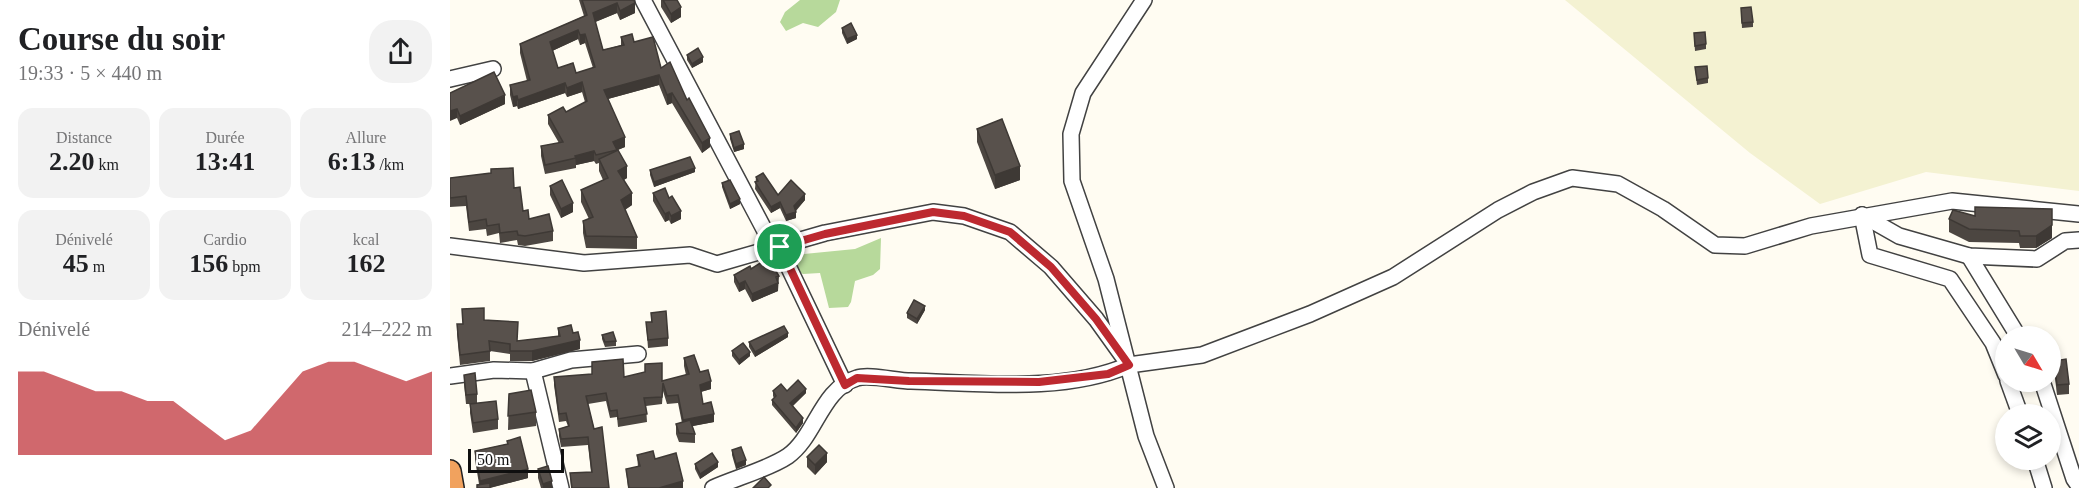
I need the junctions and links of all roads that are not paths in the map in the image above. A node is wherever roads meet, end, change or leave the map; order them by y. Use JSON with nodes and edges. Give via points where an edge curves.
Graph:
{"nodes":[{"id":1,"x":643,"y":0,"type":"edge"},
{"id":2,"x":1144,"y":0,"type":"edge"},
{"id":3,"x":493,"y":69,"type":"dead end"},
{"id":4,"x":450,"y":79,"type":"edge"},
{"id":5,"x":2079,"y":214,"type":"edge"},
{"id":6,"x":1862,"y":216,"type":"junction"},
{"id":7,"x":2079,"y":240,"type":"edge"},
{"id":8,"x":450,"y":246,"type":"edge"},
{"id":9,"x":777,"y":248,"type":"junction"},
{"id":10,"x":1969,"y":256,"type":"junction"},
{"id":11,"x":2012,"y":326,"type":"edge"},
{"id":12,"x":1995,"y":348,"type":"edge"},
{"id":13,"x":638,"y":354,"type":"dead end"},
{"id":14,"x":1129,"y":365,"type":"junction"},
{"id":15,"x":533,"y":370,"type":"junction"},
{"id":16,"x":450,"y":376,"type":"edge"},
{"id":17,"x":845,"y":385,"type":"junction"},
{"id":18,"x":2046,"y":392,"type":"edge"},
{"id":19,"x":2038,"y":470,"type":"edge"},
{"id":20,"x":450,"y":471,"type":"edge"},
{"id":21,"x":2079,"y":486,"type":"edge"},
{"id":22,"x":453,"y":488,"type":"edge"},
{"id":23,"x":561,"y":488,"type":"edge"},
{"id":24,"x":712,"y":488,"type":"edge"},
{"id":25,"x":1166,"y":488,"type":"edge"},
{"id":26,"x":2044,"y":488,"type":"edge"}],
"edges":[{"from":1,"to":9,"type":"street"},
{"from":2,"to":14,"type":"street","via":[[1083,93],[1071,134],[1072,181],[1106,279]]},
{"from":3,"to":4,"type":"street"},
{"from":5,"to":6,"type":"street","via":[[1952,201]]},
{"from":6,"to":10,"type":"street","via":[[1899,236]]},
{"from":6,"to":12,"type":"street","via":[[1870,255],[1950,279]]},
{"from":6,"to":14,"type":"street","via":[[1745,246],[1715,245],[1618,184],[1572,178],[1524,196],[1393,277],[1310,314],[1202,355]]},
{"from":7,"to":10,"type":"street","via":[[2065,241],[2037,259]]},
{"from":8,"to":9,"type":"street","via":[[584,262],[690,255],[717,264]]},
{"from":9,"to":14,"type":"street","via":[[933,212],[964,216],[1010,232],[1051,267]]},
{"from":9,"to":17,"type":"street"},
{"from":10,"to":11,"type":"street"},
{"from":13,"to":15,"type":"street","via":[[571,360]]},
{"from":14,"to":17,"type":"street","via":[[1108,374],[1039,382],[857,378]]},
{"from":14,"to":25,"type":"street","via":[[1146,436]]},
{"from":15,"to":16,"type":"street"},
{"from":15,"to":23,"type":"street"},
{"from":17,"to":24,"type":"street","via":[[787,457]]},
{"from":18,"to":21,"type":"street"},
{"from":19,"to":26,"type":"street"},
{"from":20,"to":22,"type":"highway"}]}
